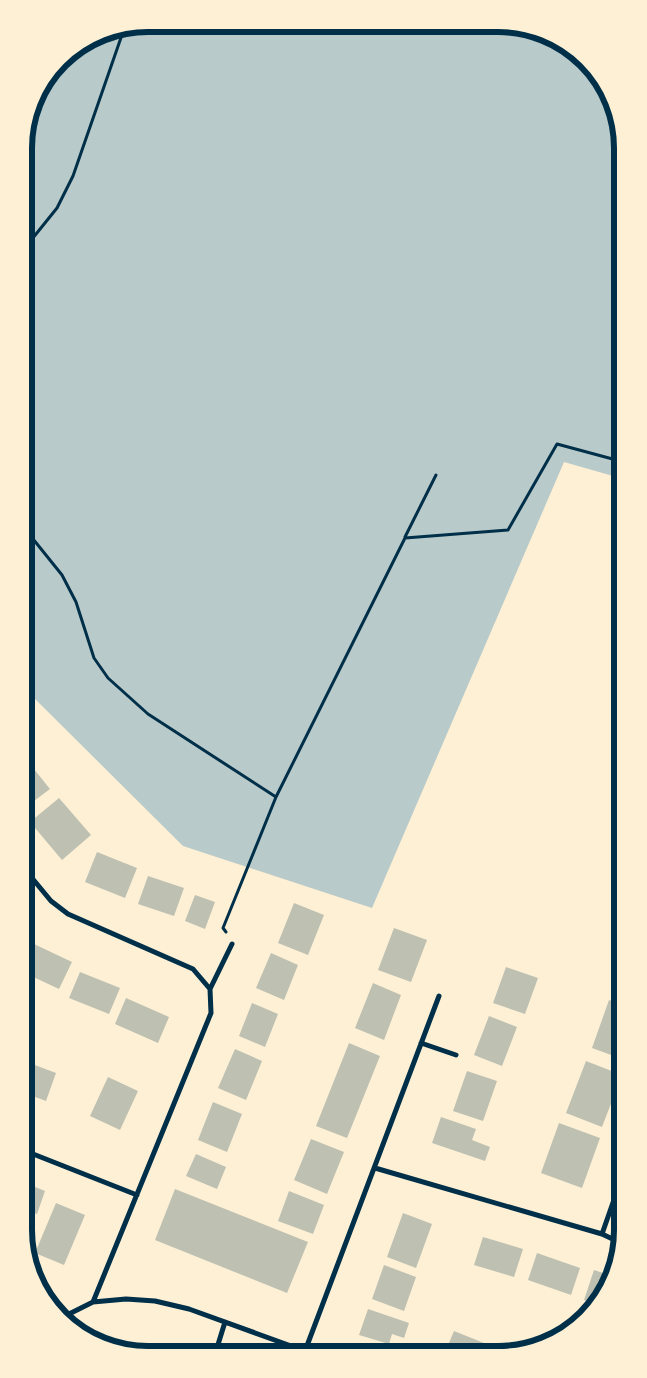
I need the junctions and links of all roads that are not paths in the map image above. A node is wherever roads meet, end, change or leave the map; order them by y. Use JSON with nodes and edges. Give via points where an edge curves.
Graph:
{"nodes":[{"id":1,"x":32,"y":878,"type":"edge"},
{"id":2,"x":232,"y":944,"type":"road end"},
{"id":3,"x":210,"y":989,"type":"junction"},
{"id":4,"x":439,"y":996,"type":"dead end"},
{"id":5,"x":421,"y":1043,"type":"junction"},
{"id":6,"x":456,"y":1055,"type":"dead end"},
{"id":7,"x":32,"y":1154,"type":"edge"},
{"id":8,"x":375,"y":1168,"type":"junction"},
{"id":9,"x":136,"y":1195,"type":"junction"},
{"id":10,"x":614,"y":1200,"type":"edge"},
{"id":11,"x":602,"y":1234,"type":"junction"},
{"id":12,"x":614,"y":1240,"type":"edge"},
{"id":13,"x":93,"y":1302,"type":"junction"},
{"id":14,"x":70,"y":1314,"type":"edge"},
{"id":15,"x":226,"y":1322,"type":"junction"},
{"id":16,"x":218,"y":1346,"type":"edge"},
{"id":17,"x":291,"y":1346,"type":"edge"},
{"id":18,"x":307,"y":1346,"type":"edge"}],
"edges":[{"from":1,"to":3,"type":"street","via":[[50,900],[68,914],[192,969]]},
{"from":2,"to":3,"type":"street"},
{"from":3,"to":9,"type":"street","via":[[211,1013]]},
{"from":4,"to":5,"type":"street"},
{"from":5,"to":6,"type":"street"},
{"from":5,"to":8,"type":"street"},
{"from":7,"to":9,"type":"street"},
{"from":8,"to":11,"type":"street"},
{"from":8,"to":18,"type":"street"},
{"from":9,"to":13,"type":"street"},
{"from":10,"to":11,"type":"street"},
{"from":11,"to":12,"type":"street"},
{"from":13,"to":14,"type":"street"},
{"from":13,"to":15,"type":"street","via":[[126,1298],[155,1301],[189,1308]]},
{"from":15,"to":16,"type":"street"},
{"from":15,"to":17,"type":"street"}]}
